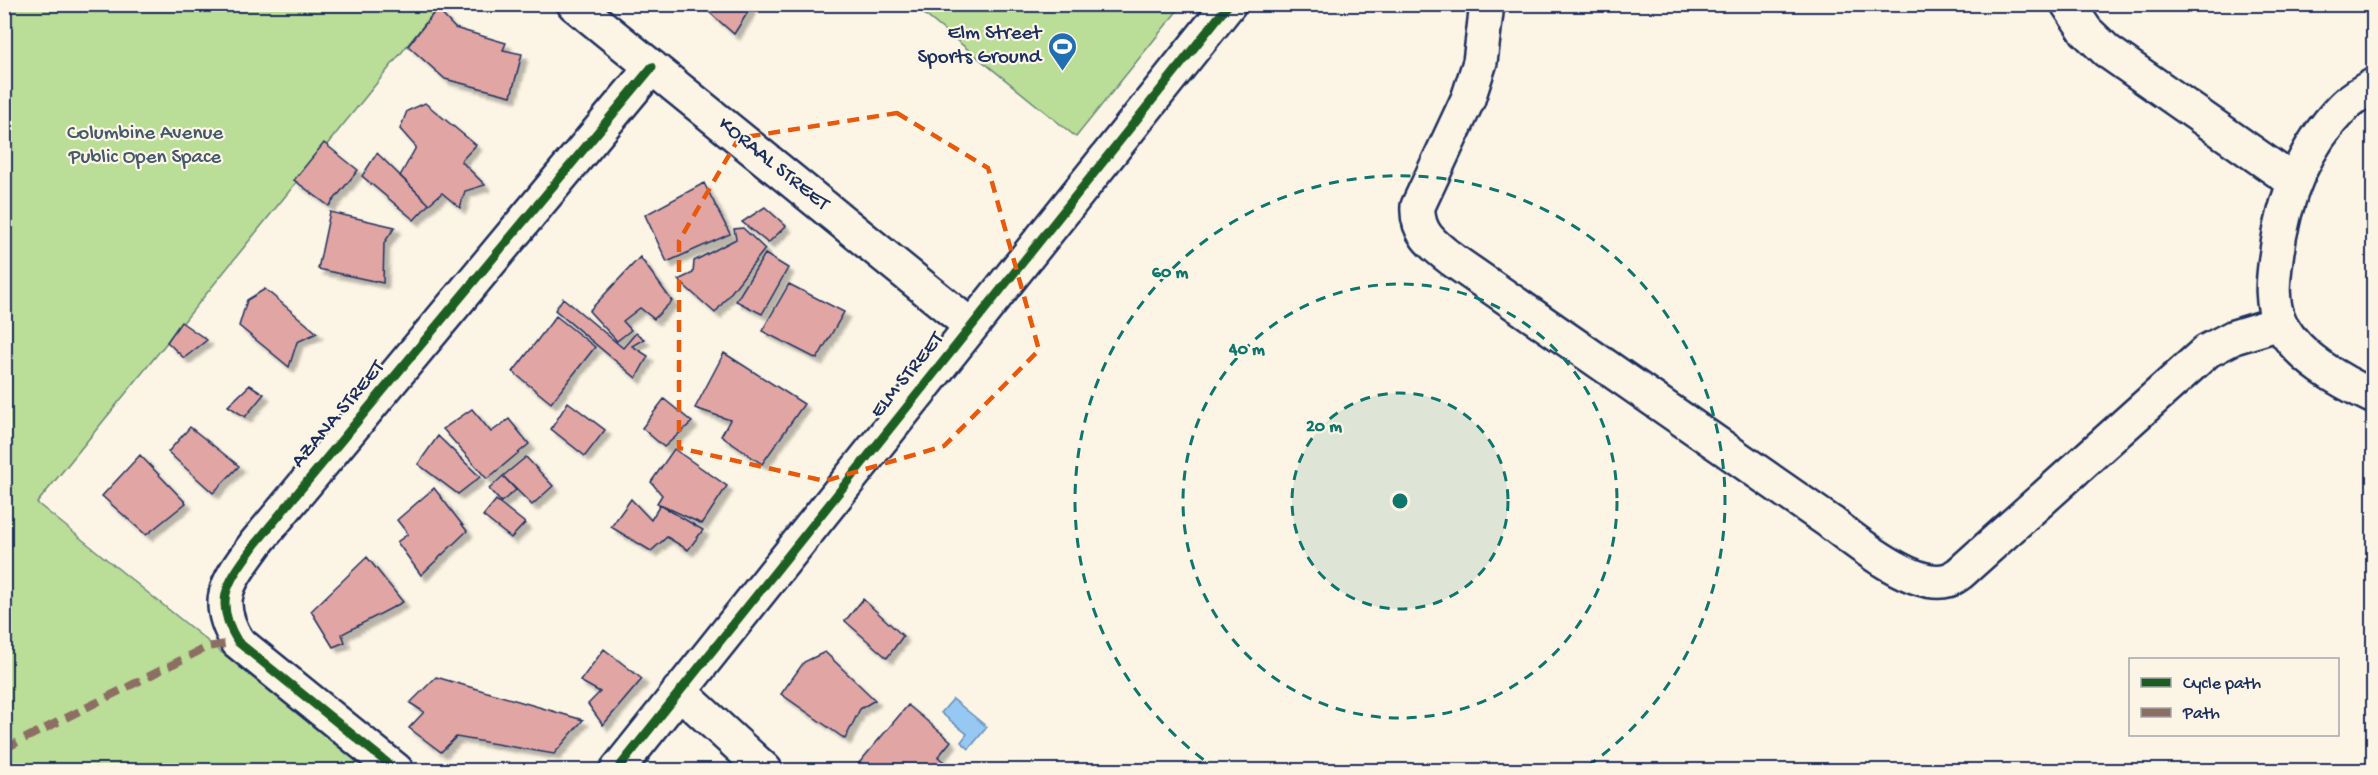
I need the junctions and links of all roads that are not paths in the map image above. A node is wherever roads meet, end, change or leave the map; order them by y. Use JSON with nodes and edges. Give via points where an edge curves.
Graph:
{"nodes":[{"id":1,"x":574,"y":4,"type":"edge"},
{"id":2,"x":1229,"y":4,"type":"edge"},
{"id":3,"x":1487,"y":4,"type":"edge"},
{"id":4,"x":2068,"y":4,"type":"edge"},
{"id":5,"x":652,"y":68,"type":"junction"},
{"id":6,"x":2373,"y":85,"type":"edge"},
{"id":7,"x":2294,"y":182,"type":"junction"},
{"id":8,"x":2280,"y":323,"type":"junction"},
{"id":9,"x":971,"y":326,"type":"junction"},
{"id":10,"x":2373,"y":397,"type":"edge"},
{"id":11,"x":679,"y":691,"type":"junction"},
{"id":12,"x":396,"y":771,"type":"edge"},
{"id":13,"x":617,"y":771,"type":"edge"},
{"id":14,"x":765,"y":771,"type":"edge"}],
"edges":[{"from":1,"to":5,"type":"street","name":"KORAAL STREET"},
{"from":2,"to":9,"type":"street","name":"ELM STREET"},
{"from":3,"to":8,"type":"street","via":[[1480,62],[1468,99],[1418,206],[1421,230],[1454,261],[1905,573],[1948,580],[1960,573],[2207,351],[2234,337]]},
{"from":4,"to":7,"type":"street","via":[[2086,31],[2107,51]]},
{"from":5,"to":9,"type":"street","name":"KORAAL STREET"},
{"from":5,"to":12,"type":"street","name":"AZANA STREET","via":[[256,543],[224,594],[224,612],[238,642]]},
{"from":6,"to":7,"type":"street","via":[[2345,105],[2329,123]]},
{"from":7,"to":8,"type":"street","via":[[2280,229],[2273,282]]},
{"from":8,"to":10,"type":"street","via":[[2302,351]]},
{"from":9,"to":11,"type":"street","name":"ELM STREET"},
{"from":11,"to":13,"type":"street","name":"ELM STREET"},
{"from":11,"to":14,"type":"street"}]}
